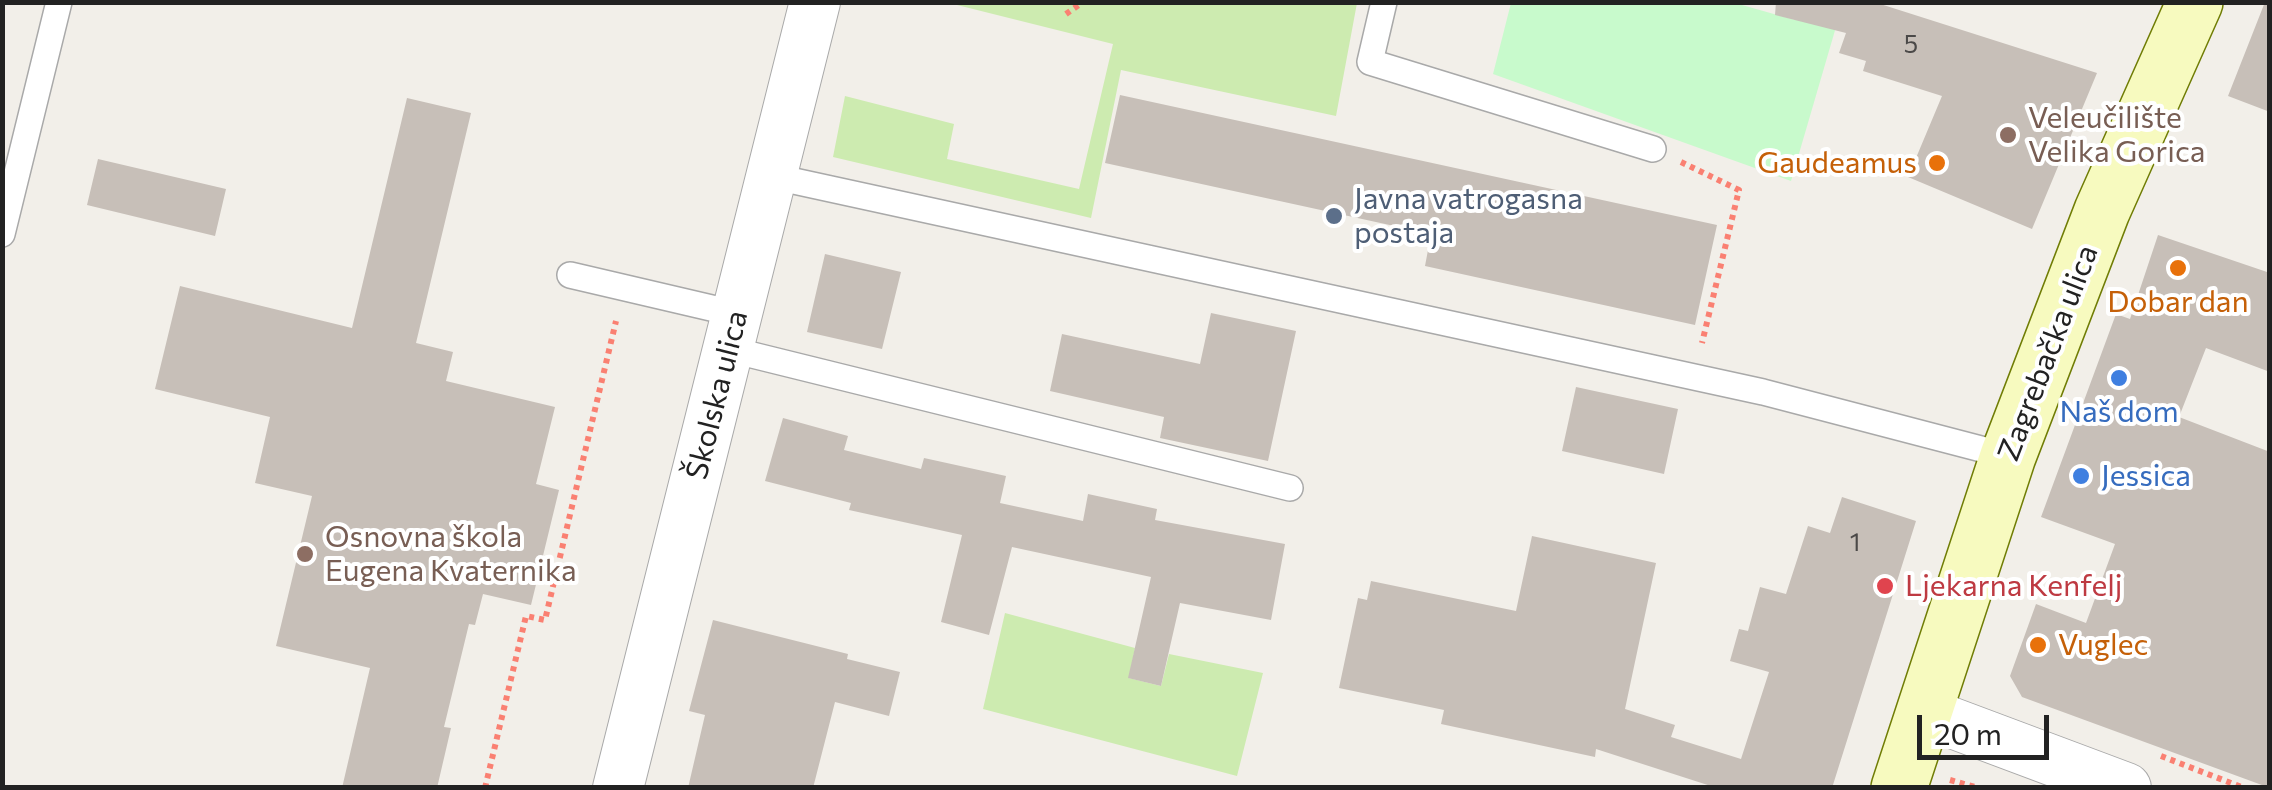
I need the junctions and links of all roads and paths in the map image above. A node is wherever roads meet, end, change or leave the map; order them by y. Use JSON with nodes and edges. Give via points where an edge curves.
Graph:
{"nodes":[{"id":1,"x":59,"y":2,"type":"edge"},
{"id":2,"x":815,"y":2,"type":"edge"},
{"id":3,"x":1082,"y":2,"type":"edge"},
{"id":4,"x":1384,"y":2,"type":"edge"},
{"id":5,"x":2196,"y":2,"type":"edge"},
{"id":6,"x":1066,"y":14,"type":"dead end"},
{"id":7,"x":1653,"y":149,"type":"joint"},
{"id":8,"x":771,"y":176,"type":"junction"},
{"id":9,"x":2,"y":234,"type":"edge"},
{"id":10,"x":570,"y":275,"type":"dead end"},
{"id":11,"x":624,"y":288,"type":"junction"},
{"id":12,"x":733,"y":331,"type":"junction"},
{"id":13,"x":1694,"y":378,"type":"junction"},
{"id":14,"x":2008,"y":456,"type":"junction"},
{"id":15,"x":1290,"y":488,"type":"dead end"},
{"id":16,"x":1923,"y":712,"type":"junction"},
{"id":17,"x":485,"y":788,"type":"edge"},
{"id":18,"x":618,"y":788,"type":"edge"},
{"id":19,"x":1900,"y":788,"type":"edge"},
{"id":20,"x":2126,"y":788,"type":"edge"}],
"edges":[{"from":1,"to":9,"type":"lane"},
{"from":2,"to":8,"type":"street","name":"Školska ulica"},
{"from":3,"to":6,"type":"path"},
{"from":4,"to":7,"type":"lane","via":[[1370,62]]},
{"from":5,"to":14,"type":"main road","name":"Zagrebačka ulica","via":[[2102,211]]},
{"from":7,"to":13,"type":"path","via":[[1740,190]]},
{"from":8,"to":12,"type":"street","name":"Školska ulica"},
{"from":8,"to":13,"type":"lane"},
{"from":10,"to":11,"type":"lane"},
{"from":11,"to":12,"type":"lane"},
{"from":11,"to":17,"type":"path","via":[[545,620],[526,616]]},
{"from":12,"to":15,"type":"lane"},
{"from":12,"to":18,"type":"street","name":"Školska ulica"},
{"from":13,"to":14,"type":"lane"},
{"from":14,"to":16,"type":"main road","name":"Zagrebačka ulica"},
{"from":16,"to":19,"type":"main road","name":"Zagrebačka ulica"},
{"from":16,"to":20,"type":"street"}]}
